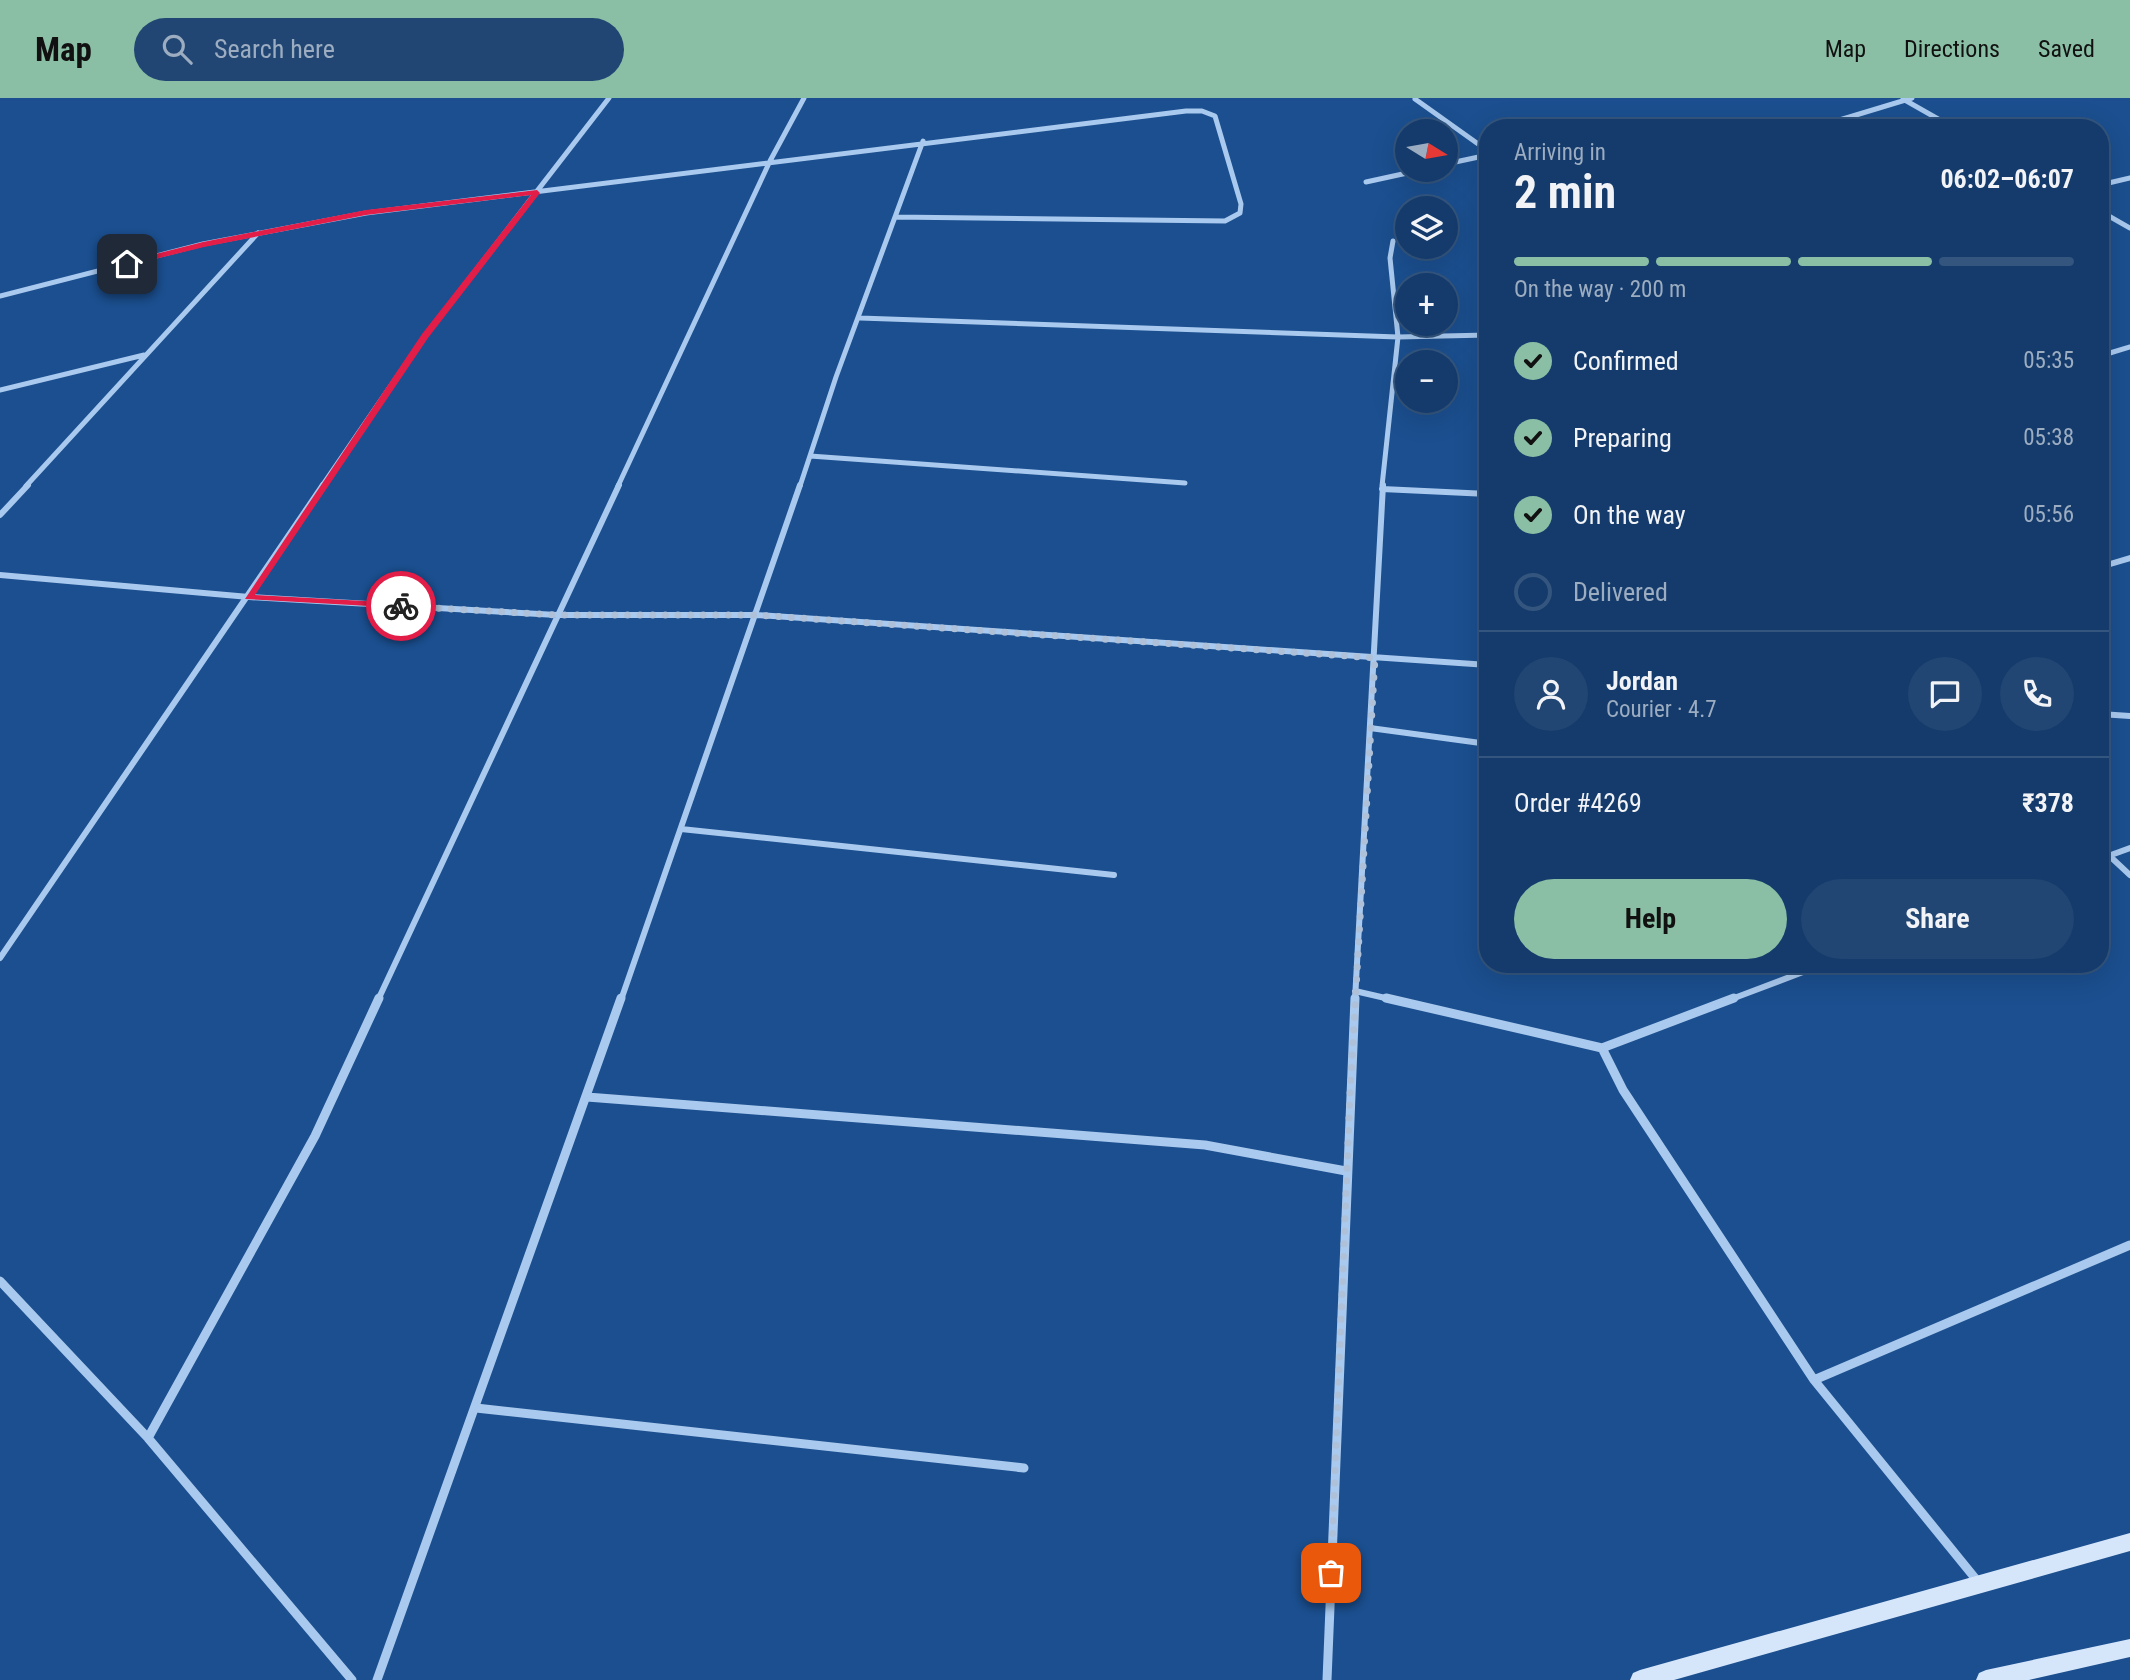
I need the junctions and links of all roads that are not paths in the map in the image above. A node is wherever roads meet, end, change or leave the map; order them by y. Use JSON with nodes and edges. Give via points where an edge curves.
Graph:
{"nodes":[{"id":1,"x":609,"y":98,"type":"edge"},
{"id":2,"x":804,"y":98,"type":"edge"},
{"id":3,"x":1912,"y":98,"type":"edge"},
{"id":4,"x":1415,"y":99,"type":"edge"},
{"id":5,"x":1904,"y":99,"type":"edge"},
{"id":6,"x":1841,"y":119,"type":"edge"},
{"id":7,"x":1938,"y":119,"type":"edge"},
{"id":8,"x":923,"y":141,"type":"junction"},
{"id":9,"x":1479,"y":146,"type":"edge"},
{"id":10,"x":1479,"y":155,"type":"edge"},
{"id":11,"x":770,"y":161,"type":"junction"},
{"id":12,"x":1458,"y":161,"type":"edge"},
{"id":13,"x":1395,"y":176,"type":"edge"},
{"id":14,"x":2130,"y":178,"type":"edge"},
{"id":15,"x":1366,"y":182,"type":"dead end"},
{"id":16,"x":2109,"y":183,"type":"edge"},
{"id":17,"x":537,"y":192,"type":"junction"},
{"id":18,"x":2109,"y":216,"type":"edge"},
{"id":19,"x":895,"y":217,"type":"junction"},
{"id":20,"x":2130,"y":228,"type":"edge"},
{"id":21,"x":259,"y":233,"type":"junction"},
{"id":22,"x":1394,"y":241,"type":"dead end"},
{"id":23,"x":0,"y":296,"type":"edge"},
{"id":24,"x":860,"y":318,"type":"junction"},
{"id":25,"x":1479,"y":335,"type":"edge"},
{"id":26,"x":1398,"y":337,"type":"junction"},
{"id":27,"x":2130,"y":347,"type":"edge"},
{"id":28,"x":2109,"y":353,"type":"edge"},
{"id":29,"x":145,"y":355,"type":"junction"},
{"id":30,"x":0,"y":390,"type":"edge"},
{"id":31,"x":810,"y":456,"type":"junction"},
{"id":32,"x":1185,"y":483,"type":"dead end"},
{"id":33,"x":1382,"y":489,"type":"junction"},
{"id":34,"x":1479,"y":494,"type":"edge"},
{"id":35,"x":0,"y":515,"type":"edge"},
{"id":36,"x":2130,"y":558,"type":"edge"},
{"id":37,"x":2109,"y":564,"type":"edge"},
{"id":38,"x":0,"y":575,"type":"edge"},
{"id":39,"x":248,"y":597,"type":"junction"},
{"id":40,"x":557,"y":615,"type":"junction"},
{"id":41,"x":757,"y":615,"type":"junction"},
{"id":42,"x":1375,"y":658,"type":"junction"},
{"id":43,"x":1479,"y":664,"type":"edge"},
{"id":44,"x":2109,"y":715,"type":"edge"},
{"id":45,"x":2130,"y":716,"type":"edge"},
{"id":46,"x":1370,"y":728,"type":"junction"},
{"id":47,"x":1479,"y":743,"type":"edge"},
{"id":48,"x":681,"y":829,"type":"junction"},
{"id":49,"x":2130,"y":848,"type":"edge"},
{"id":50,"x":2110,"y":856,"type":"joint"},
{"id":51,"x":1114,"y":875,"type":"dead end"},
{"id":52,"x":2130,"y":875,"type":"edge"},
{"id":53,"x":0,"y":958,"type":"edge"},
{"id":54,"x":1800,"y":973,"type":"edge"},
{"id":55,"x":1355,"y":991,"type":"junction"},
{"id":56,"x":1602,"y":1048,"type":"junction"},
{"id":57,"x":587,"y":1097,"type":"junction"},
{"id":58,"x":1346,"y":1171,"type":"junction"},
{"id":59,"x":2130,"y":1245,"type":"edge"},
{"id":60,"x":0,"y":1281,"type":"edge"},
{"id":61,"x":1814,"y":1380,"type":"junction"},
{"id":62,"x":476,"y":1408,"type":"junction"},
{"id":63,"x":148,"y":1438,"type":"junction"},
{"id":64,"x":1024,"y":1468,"type":"dead end"},
{"id":65,"x":2130,"y":1542,"type":"edge"},
{"id":66,"x":1980,"y":1584,"type":"junction"},
{"id":67,"x":2130,"y":1648,"type":"edge"},
{"id":68,"x":352,"y":1680,"type":"edge"},
{"id":69,"x":376,"y":1680,"type":"edge"},
{"id":70,"x":1327,"y":1680,"type":"edge"},
{"id":71,"x":1640,"y":1680,"type":"edge"},
{"id":72,"x":1986,"y":1680,"type":"edge"}],
"edges":[{"from":1,"to":17,"type":"street"},
{"from":2,"to":11,"type":"street"},
{"from":3,"to":5,"type":"street"},
{"from":4,"to":9,"type":"street"},
{"from":5,"to":6,"type":"street"},
{"from":5,"to":7,"type":"street"},
{"from":8,"to":11,"type":"street"},
{"from":8,"to":19,"type":"street"},
{"from":8,"to":19,"type":"street","via":[[1202,111],[1215,116],[1220,124],[1240,213],[1225,220],[1201,221]]},
{"from":10,"to":12,"type":"street"},
{"from":11,"to":17,"type":"street"},
{"from":11,"to":40,"type":"street"},
{"from":13,"to":15,"type":"street"},
{"from":14,"to":16,"type":"street"},
{"from":17,"to":21,"type":"street","via":[[366,213]]},
{"from":17,"to":39,"type":"street","via":[[425,336]]},
{"from":18,"to":20,"type":"street"},
{"from":19,"to":24,"type":"street"},
{"from":21,"to":23,"type":"street"},
{"from":21,"to":29,"type":"street"},
{"from":22,"to":26,"type":"street","via":[[1390,258]]},
{"from":24,"to":26,"type":"street"},
{"from":24,"to":31,"type":"street"},
{"from":25,"to":26,"type":"street"},
{"from":26,"to":33,"type":"street"},
{"from":27,"to":28,"type":"street"},
{"from":29,"to":30,"type":"street"},
{"from":29,"to":35,"type":"street"},
{"from":31,"to":32,"type":"street"},
{"from":31,"to":41,"type":"street"},
{"from":33,"to":34,"type":"street"},
{"from":33,"to":42,"type":"street"},
{"from":36,"to":37,"type":"street"},
{"from":38,"to":39,"type":"street"},
{"from":39,"to":40,"type":"street"},
{"from":39,"to":53,"type":"street"},
{"from":40,"to":41,"type":"street"},
{"from":40,"to":63,"type":"street","via":[[315,1136]]},
{"from":41,"to":42,"type":"street"},
{"from":41,"to":48,"type":"street"},
{"from":42,"to":43,"type":"street"},
{"from":42,"to":46,"type":"street"},
{"from":44,"to":45,"type":"street"},
{"from":46,"to":47,"type":"street"},
{"from":46,"to":55,"type":"street"},
{"from":48,"to":51,"type":"street"},
{"from":48,"to":57,"type":"street"},
{"from":49,"to":50,"type":"street"},
{"from":50,"to":52,"type":"street"},
{"from":54,"to":56,"type":"street"},
{"from":55,"to":56,"type":"street"},
{"from":55,"to":58,"type":"street"},
{"from":56,"to":61,"type":"street","via":[[1623,1090]]},
{"from":57,"to":58,"type":"street","via":[[1205,1145]]},
{"from":57,"to":62,"type":"street"},
{"from":58,"to":70,"type":"street"},
{"from":59,"to":61,"type":"street"},
{"from":60,"to":63,"type":"street"},
{"from":61,"to":66,"type":"street"},
{"from":62,"to":64,"type":"street"},
{"from":62,"to":69,"type":"street"},
{"from":63,"to":68,"type":"street"},
{"from":65,"to":66,"type":"street"},
{"from":66,"to":71,"type":"street"},
{"from":67,"to":72,"type":"street"}]}
